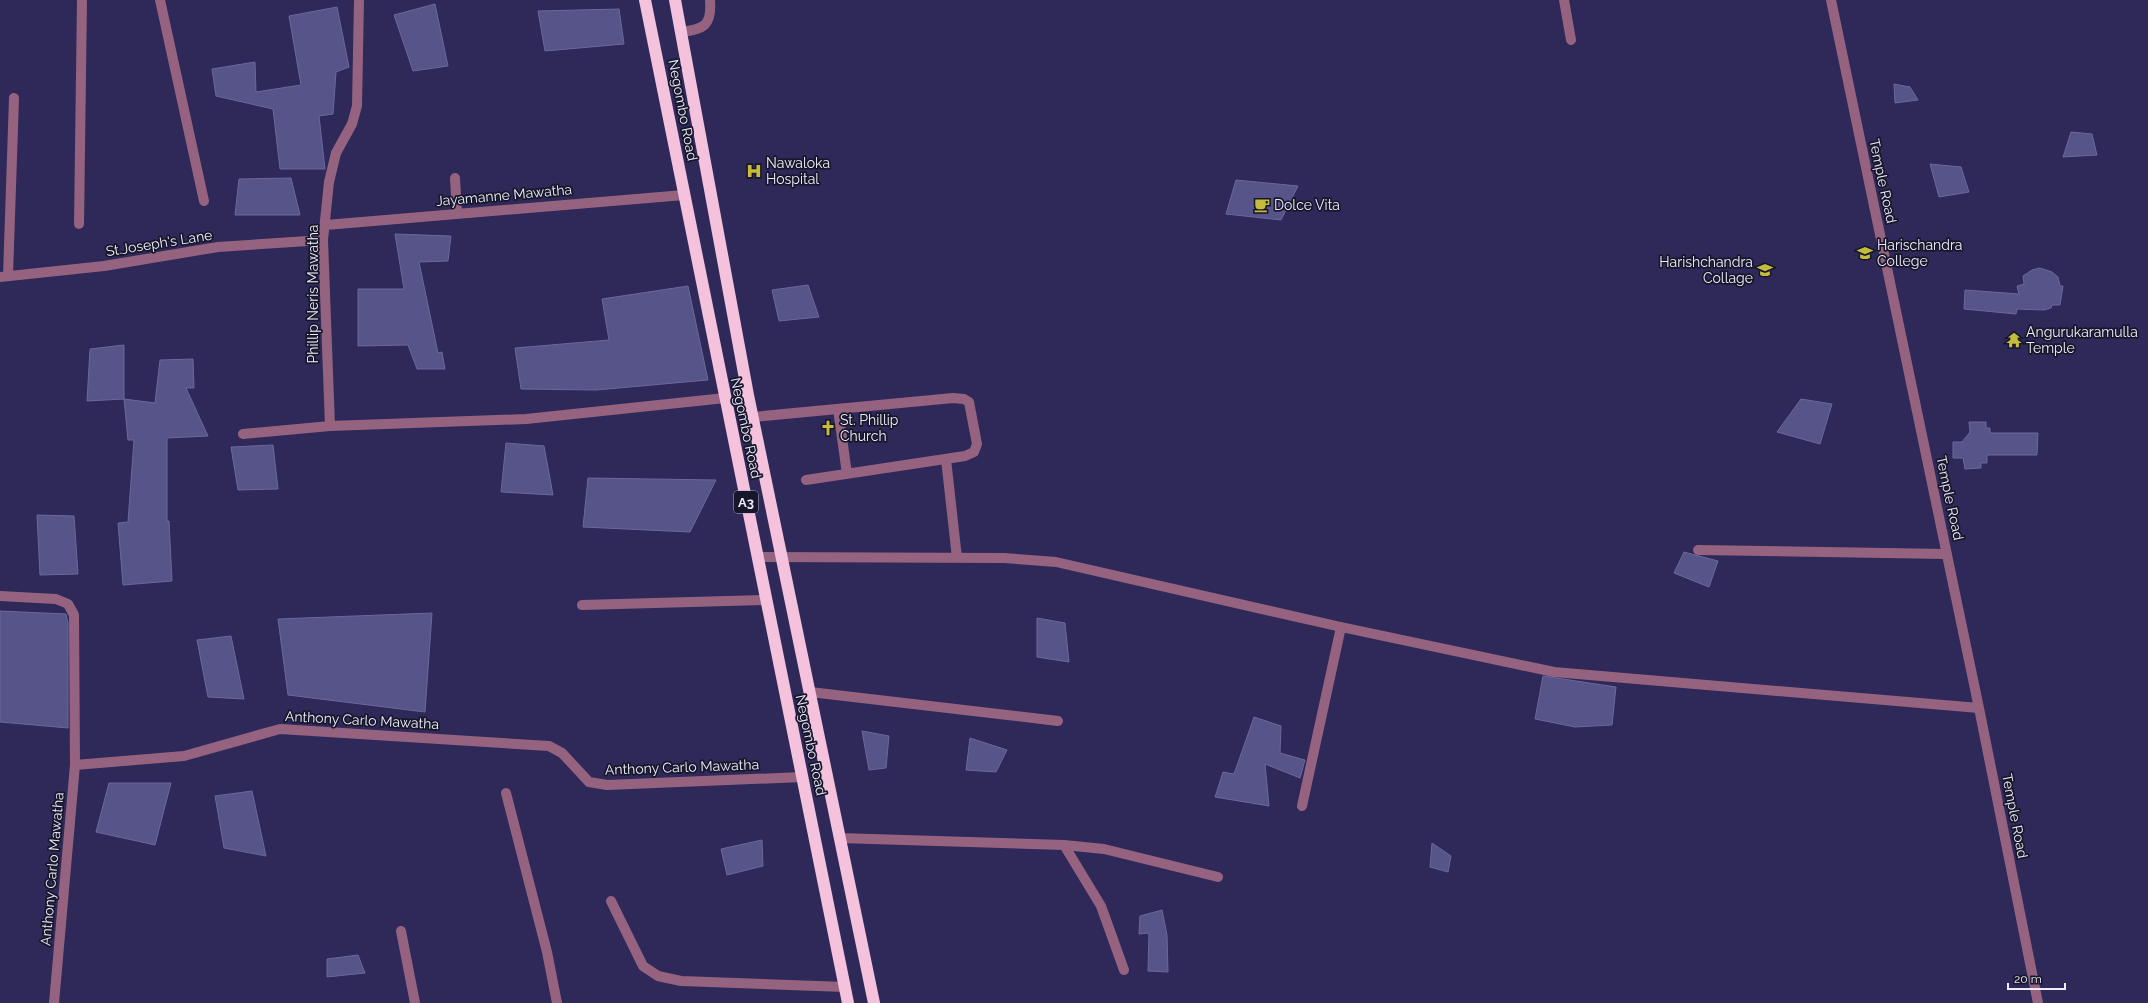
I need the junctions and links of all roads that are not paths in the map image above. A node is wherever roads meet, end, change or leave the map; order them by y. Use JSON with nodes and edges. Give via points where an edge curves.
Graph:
{"nodes":[{"id":1,"x":82,"y":0,"type":"edge"},
{"id":2,"x":160,"y":0,"type":"edge"},
{"id":3,"x":358,"y":0,"type":"edge"},
{"id":4,"x":645,"y":0,"type":"edge"},
{"id":5,"x":675,"y":0,"type":"edge"},
{"id":6,"x":710,"y":0,"type":"edge"},
{"id":7,"x":1564,"y":0,"type":"edge"},
{"id":8,"x":1831,"y":0,"type":"edge"},
{"id":9,"x":681,"y":32,"type":"junction"},
{"id":10,"x":1571,"y":40,"type":"dead end"},
{"id":11,"x":14,"y":98,"type":"dead end"},
{"id":12,"x":455,"y":178,"type":"dead end"},
{"id":13,"x":684,"y":195,"type":"junction"},
{"id":14,"x":204,"y":201,"type":"dead end"},
{"id":15,"x":457,"y":213,"type":"junction"},
{"id":16,"x":79,"y":224,"type":"dead end"},
{"id":17,"x":326,"y":225,"type":"junction"},
{"id":18,"x":324,"y":240,"type":"junction"},
{"id":19,"x":4,"y":277,"type":"edge"},
{"id":20,"x":725,"y":398,"type":"junction"},
{"id":21,"x":838,"y":409,"type":"junction"},
{"id":22,"x":753,"y":417,"type":"junction"},
{"id":23,"x":330,"y":426,"type":"junction"},
{"id":24,"x":243,"y":434,"type":"dead end"},
{"id":25,"x":946,"y":459,"type":"junction"},
{"id":26,"x":847,"y":474,"type":"junction"},
{"id":27,"x":806,"y":480,"type":"dead end"},
{"id":28,"x":1698,"y":550,"type":"dead end"},
{"id":29,"x":1947,"y":554,"type":"junction"},
{"id":30,"x":783,"y":556,"type":"junction"},
{"id":31,"x":758,"y":557,"type":"junction"},
{"id":32,"x":957,"y":558,"type":"junction"},
{"id":33,"x":0,"y":596,"type":"edge"},
{"id":34,"x":766,"y":600,"type":"junction"},
{"id":35,"x":582,"y":605,"type":"dead end"},
{"id":36,"x":1341,"y":627,"type":"junction"},
{"id":37,"x":810,"y":692,"type":"junction"},
{"id":38,"x":1979,"y":708,"type":"junction"},
{"id":39,"x":1058,"y":721,"type":"dead end"},
{"id":40,"x":75,"y":765,"type":"junction"},
{"id":41,"x":803,"y":777,"type":"junction"},
{"id":42,"x":506,"y":793,"type":"dead end"},
{"id":43,"x":1302,"y":806,"type":"dead end"},
{"id":44,"x":839,"y":838,"type":"junction"},
{"id":45,"x":1064,"y":845,"type":"junction"},
{"id":46,"x":1218,"y":877,"type":"dead end"},
{"id":47,"x":611,"y":901,"type":"dead end"},
{"id":48,"x":401,"y":930,"type":"dead end"},
{"id":49,"x":1124,"y":970,"type":"dead end"},
{"id":50,"x":845,"y":987,"type":"junction"},
{"id":51,"x":54,"y":1003,"type":"edge"},
{"id":52,"x":415,"y":1003,"type":"edge"},
{"id":53,"x":557,"y":1003,"type":"edge"},
{"id":54,"x":848,"y":1003,"type":"edge"},
{"id":55,"x":874,"y":1003,"type":"edge"},
{"id":56,"x":2038,"y":1003,"type":"edge"}],
"edges":[{"from":1,"to":16,"type":"street"},
{"from":2,"to":14,"type":"street"},
{"from":3,"to":17,"type":"street","name":"Phillip Neris Mawatha","via":[[357,106],[352,124],[336,154],[329,182]]},
{"from":4,"to":13,"type":"highway","name":"Negombo Road","number":"A3"},
{"from":5,"to":9,"type":"highway","name":"Negombo Road","number":"A3"},
{"from":6,"to":9,"type":"street","via":[[709,19],[706,25],[698,30]]},
{"from":7,"to":10,"type":"street"},
{"from":8,"to":29,"type":"street","name":"Temple Road"},
{"from":9,"to":22,"type":"highway","name":"Negombo Road","number":"A3"},
{"from":11,"to":19,"type":"street"},
{"from":12,"to":15,"type":"street"},
{"from":13,"to":15,"type":"street","name":"Jayamanne Mawatha"},
{"from":13,"to":20,"type":"highway","name":"Negombo Road","number":"A3"},
{"from":15,"to":17,"type":"street","name":"Jayamanne Mawatha"},
{"from":17,"to":18,"type":"street","name":"Phillip Neris Mawatha"},
{"from":18,"to":19,"type":"street","name":"St.Joseph's Lane","via":[[218,247],[104,266]]},
{"from":18,"to":23,"type":"street","name":"Phillip Neris Mawatha"},
{"from":20,"to":23,"type":"street","via":[[526,419]]},
{"from":20,"to":31,"type":"highway","name":"Negombo Road","number":"A3"},
{"from":21,"to":22,"type":"street"},
{"from":21,"to":25,"type":"street","via":[[964,399],[969,402],[977,444],[974,452]]},
{"from":21,"to":26,"type":"street"},
{"from":22,"to":30,"type":"highway","name":"Negombo Road","number":"A3"},
{"from":23,"to":24,"type":"street"},
{"from":25,"to":26,"type":"street"},
{"from":25,"to":32,"type":"street"},
{"from":26,"to":27,"type":"street"},
{"from":28,"to":29,"type":"street"},
{"from":29,"to":38,"type":"street","name":"Temple Road"},
{"from":30,"to":31,"type":"street"},
{"from":30,"to":32,"type":"street"},
{"from":30,"to":37,"type":"highway","name":"Negombo Road","number":"A3"},
{"from":31,"to":34,"type":"highway","name":"Negombo Road","number":"A3"},
{"from":32,"to":36,"type":"street","via":[[1056,562]]},
{"from":33,"to":40,"type":"street","via":[[56,599],[68,604],[74,615]]},
{"from":34,"to":35,"type":"street"},
{"from":34,"to":41,"type":"highway","name":"Negombo Road","number":"A3"},
{"from":36,"to":38,"type":"street","via":[[1554,672]]},
{"from":36,"to":43,"type":"street"},
{"from":37,"to":39,"type":"street"},
{"from":37,"to":44,"type":"highway","name":"Negombo Road","number":"A3"},
{"from":38,"to":56,"type":"street","name":"Temple Road"},
{"from":40,"to":41,"type":"street","name":"Anthony Carlo Mawatha","via":[[184,756],[280,728],[549,746],[562,753],[590,782],[607,785]]},
{"from":40,"to":51,"type":"street","name":"Anthony Carlo Mawatha"},
{"from":41,"to":50,"type":"highway","name":"Negombo Road","number":"A3"},
{"from":42,"to":53,"type":"street","via":[[547,952]]},
{"from":44,"to":45,"type":"street"},
{"from":44,"to":55,"type":"highway","name":"Negombo Road","number":"A3"},
{"from":45,"to":46,"type":"street","via":[[1104,849]]},
{"from":45,"to":49,"type":"street","via":[[1101,906]]},
{"from":47,"to":50,"type":"street","via":[[643,966],[658,976],[681,981]]},
{"from":48,"to":52,"type":"street"},
{"from":50,"to":54,"type":"highway","name":"Negombo Road","number":"A3"}]}
